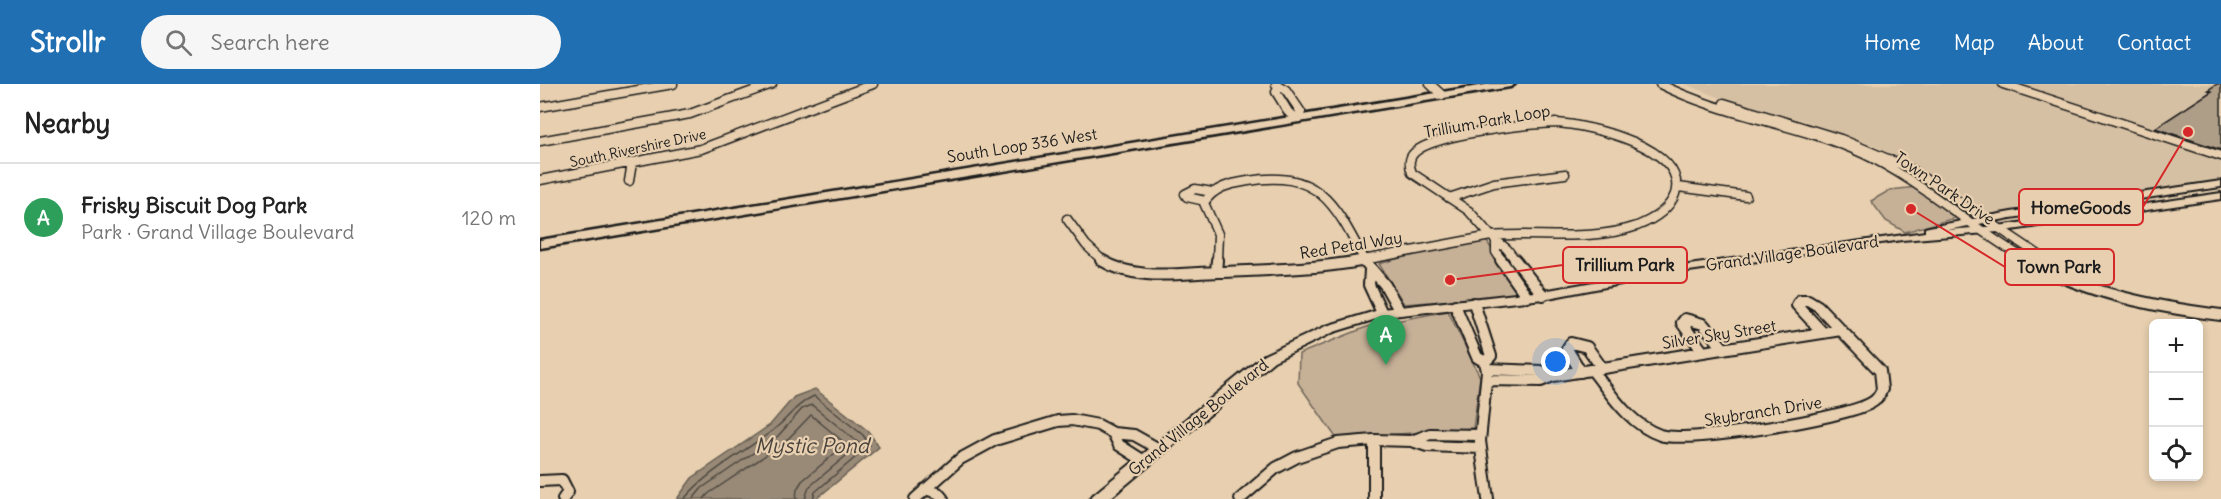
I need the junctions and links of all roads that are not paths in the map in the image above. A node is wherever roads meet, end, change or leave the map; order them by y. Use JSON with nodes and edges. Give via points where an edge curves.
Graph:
{"nodes":[{"id":1,"x":673,"y":84,"type":"edge"},
{"id":2,"x":772,"y":84,"type":"edge"},
{"id":3,"x":873,"y":84,"type":"edge"},
{"id":4,"x":1430,"y":84,"type":"edge"},
{"id":5,"x":1510,"y":84,"type":"edge"},
{"id":6,"x":1660,"y":84,"type":"edge"},
{"id":7,"x":1671,"y":84,"type":"edge"},
{"id":8,"x":2002,"y":84,"type":"edge"},
{"id":9,"x":1277,"y":85,"type":"edge"},
{"id":10,"x":1442,"y":95,"type":"junction"},
{"id":11,"x":540,"y":107,"type":"edge"},
{"id":12,"x":1299,"y":118,"type":"junction"},
{"id":13,"x":540,"y":141,"type":"edge"},
{"id":14,"x":2221,"y":156,"type":"edge"},
{"id":15,"x":633,"y":163,"type":"junction"},
{"id":16,"x":1565,"y":174,"type":"dead end"},
{"id":17,"x":540,"y":180,"type":"edge"},
{"id":18,"x":629,"y":181,"type":"dead end"},
{"id":19,"x":2221,"y":184,"type":"edge"},
{"id":20,"x":1678,"y":187,"type":"junction"},
{"id":21,"x":2189,"y":189,"type":"junction"},
{"id":22,"x":1212,"y":192,"type":"junction"},
{"id":23,"x":1746,"y":196,"type":"dead end"},
{"id":24,"x":2221,"y":196,"type":"edge"},
{"id":25,"x":1449,"y":198,"type":"junction"},
{"id":26,"x":2206,"y":198,"type":"junction"},
{"id":27,"x":1205,"y":201,"type":"junction"},
{"id":28,"x":2092,"y":203,"type":"junction"},
{"id":29,"x":2108,"y":213,"type":"junction"},
{"id":30,"x":1067,"y":219,"type":"dead end"},
{"id":31,"x":1970,"y":222,"type":"junction"},
{"id":32,"x":1984,"y":225,"type":"junction"},
{"id":33,"x":1998,"y":229,"type":"junction"},
{"id":34,"x":1902,"y":237,"type":"junction"},
{"id":35,"x":1493,"y":239,"type":"junction"},
{"id":36,"x":540,"y":244,"type":"edge"},
{"id":37,"x":1365,"y":260,"type":"junction"},
{"id":38,"x":1370,"y":270,"type":"junction"},
{"id":39,"x":1216,"y":272,"type":"junction"},
{"id":40,"x":2106,"y":291,"type":"junction"},
{"id":41,"x":1543,"y":295,"type":"junction"},
{"id":42,"x":1527,"y":297,"type":"junction"},
{"id":43,"x":1474,"y":303,"type":"junction"},
{"id":44,"x":1455,"y":305,"type":"junction"},
{"id":45,"x":1399,"y":310,"type":"junction"},
{"id":46,"x":1382,"y":313,"type":"junction"},
{"id":47,"x":2221,"y":315,"type":"edge"},
{"id":48,"x":1841,"y":330,"type":"junction"},
{"id":49,"x":1823,"y":333,"type":"junction"},
{"id":50,"x":1724,"y":349,"type":"junction"},
{"id":51,"x":1703,"y":352,"type":"junction"},
{"id":52,"x":1592,"y":370,"type":"junction"},
{"id":53,"x":1486,"y":371,"type":"junction"},
{"id":54,"x":1113,"y":433,"type":"junction"},
{"id":55,"x":1479,"y":435,"type":"junction"},
{"id":56,"x":1374,"y":440,"type":"junction"},
{"id":57,"x":1412,"y":441,"type":"junction"},
{"id":58,"x":1159,"y":448,"type":"junction"},
{"id":59,"x":1481,"y":448,"type":"junction"},
{"id":60,"x":1144,"y":461,"type":"junction"},
{"id":61,"x":540,"y":481,"type":"edge"},
{"id":62,"x":925,"y":489,"type":"junction"},
{"id":63,"x":563,"y":499,"type":"edge"},
{"id":64,"x":915,"y":499,"type":"edge"},
{"id":65,"x":943,"y":499,"type":"edge"},
{"id":66,"x":1098,"y":499,"type":"edge"},
{"id":67,"x":1240,"y":499,"type":"edge"},
{"id":68,"x":1374,"y":499,"type":"edge"},
{"id":69,"x":1488,"y":499,"type":"edge"}],
"edges":[{"from":1,"to":11,"type":"street"},
{"from":2,"to":13,"type":"street","via":[[690,114]]},
{"from":3,"to":15,"type":"street","name":"South Rivershire Drive","via":[[722,142]]},
{"from":4,"to":10,"type":"street"},
{"from":5,"to":10,"type":"main road","name":"South Loop 336 West"},
{"from":6,"to":31,"type":"street","name":"Town Park Drive","via":[[1713,106],[1855,150],[1918,184]]},
{"from":7,"to":32,"type":"street","name":"Town Park Drive","via":[[1852,142],[1925,178]]},
{"from":8,"to":14,"type":"street"},
{"from":9,"to":12,"type":"street","via":[[1276,92],[1289,113]]},
{"from":10,"to":12,"type":"main road","name":"South Loop 336 West"},
{"from":12,"to":36,"type":"main road","name":"South Loop 336 West"},
{"from":15,"to":17,"type":"street","name":"South Rivershire Drive"},
{"from":15,"to":18,"type":"street"},
{"from":16,"to":25,"type":"street","via":[[1494,183]]},
{"from":19,"to":21,"type":"street","name":"Grand Village Boulevard"},
{"from":20,"to":23,"type":"street"},
{"from":20,"to":25,"type":"street","name":"Trillium Park Loop","via":[[1666,165],[1641,146],[1586,125],[1550,123],[1436,142],[1418,150],[1410,159],[1412,173]]},
{"from":20,"to":35,"type":"street","via":[[1661,212],[1633,226],[1603,232]]},
{"from":21,"to":26,"type":"street"},
{"from":21,"to":28,"type":"street","name":"Grand Village Boulevard"},
{"from":22,"to":27,"type":"street"},
{"from":22,"to":27,"type":"street","via":[[1195,189],[1185,194]]},
{"from":22,"to":37,"type":"street","via":[[1274,176],[1305,181],[1329,204]]},
{"from":24,"to":26,"type":"street","name":"Grand Village Boulevard"},
{"from":25,"to":35,"type":"street","name":"Trillium Park Loop","via":[[1469,211]]},
{"from":26,"to":29,"type":"street","name":"Grand Village Boulevard"},
{"from":27,"to":39,"type":"street","via":[[1218,234]]},
{"from":28,"to":29,"type":"street"},
{"from":28,"to":32,"type":"street","name":"Grand Village Boulevard"},
{"from":29,"to":33,"type":"street","name":"Grand Village Boulevard"},
{"from":30,"to":39,"type":"street","name":"Red Petal Way","via":[[1092,254],[1113,267],[1148,274]]},
{"from":31,"to":32,"type":"street","name":"Grand Village Boulevard"},
{"from":31,"to":34,"type":"street","name":"Grand Village Boulevard"},
{"from":32,"to":33,"type":"street","name":"Grand Village Boulevard"},
{"from":32,"to":34,"type":"street","name":"Grand Village Boulevard"},
{"from":32,"to":40,"type":"street","name":"Town Park Drive","via":[[2039,266]]},
{"from":33,"to":40,"type":"street","name":"Town Park Drive","via":[[2050,264]]},
{"from":34,"to":41,"type":"street","name":"Grand Village Boulevard","via":[[1689,268]]},
{"from":35,"to":37,"type":"street","name":"Red Petal Way"},
{"from":35,"to":41,"type":"street","name":"Trillium Park Loop","via":[[1506,249]]},
{"from":35,"to":42,"type":"street","name":"Trillium Park Loop","via":[[1496,252]]},
{"from":37,"to":38,"type":"street"},
{"from":37,"to":39,"type":"street","name":"Red Petal Way","via":[[1313,268]]},
{"from":38,"to":45,"type":"street","via":[[1383,281]]},
{"from":38,"to":46,"type":"street","via":[[1369,285]]},
{"from":40,"to":47,"type":"street","name":"Town Park Drive","via":[[2161,306]]},
{"from":41,"to":42,"type":"street","name":"Grand Village Boulevard"},
{"from":42,"to":43,"type":"street","name":"Grand Village Boulevard"},
{"from":43,"to":44,"type":"street","name":"Grand Village Boulevard"},
{"from":43,"to":53,"type":"street","via":[[1491,356]]},
{"from":44,"to":45,"type":"street","name":"Grand Village Boulevard"},
{"from":44,"to":53,"type":"street"},
{"from":45,"to":46,"type":"street","name":"Grand Village Boulevard"},
{"from":46,"to":58,"type":"street","name":"Grand Village Boulevard","via":[[1330,329],[1269,358]]},
{"from":48,"to":49,"type":"street","name":"Silver Sky Street"},
{"from":48,"to":49,"type":"street","name":"Skybranch Drive","via":[[1818,306],[1800,300],[1797,305]]},
{"from":48,"to":52,"type":"street","name":"Skybranch Drive","via":[[1880,371],[1884,384],[1878,398],[1862,409],[1766,426],[1684,438],[1660,435],[1629,417]]},
{"from":49,"to":50,"type":"street","name":"Silver Sky Street"},
{"from":50,"to":51,"type":"street","name":"Silver Sky Street"},
{"from":50,"to":51,"type":"street","via":[[1702,323],[1685,319],[1682,323]]},
{"from":51,"to":52,"type":"street","name":"Silver Sky Street"},
{"from":52,"to":53,"type":"street","name":"Silver Sky Street","via":[[1541,381]]},
{"from":53,"to":55,"type":"street"},
{"from":54,"to":58,"type":"street","via":[[1134,435]]},
{"from":54,"to":60,"type":"street","via":[[1119,445]]},
{"from":54,"to":62,"type":"street","via":[[1098,425],[1072,420],[1043,424],[995,440],[960,459]]},
{"from":55,"to":57,"type":"street","via":[[1430,434]]},
{"from":55,"to":59,"type":"street"},
{"from":56,"to":57,"type":"street"},
{"from":56,"to":67,"type":"street","via":[[1338,443],[1297,457],[1276,468]]},
{"from":56,"to":68,"type":"street"},
{"from":57,"to":59,"type":"street","via":[[1427,446]]},
{"from":58,"to":60,"type":"street","name":"Grand Village Boulevard"},
{"from":59,"to":69,"type":"street"},
{"from":60,"to":66,"type":"street","name":"Grand Village Boulevard"},
{"from":61,"to":63,"type":"street","via":[[562,480],[568,492]]},
{"from":62,"to":64,"type":"street"},
{"from":62,"to":65,"type":"street"}]}
